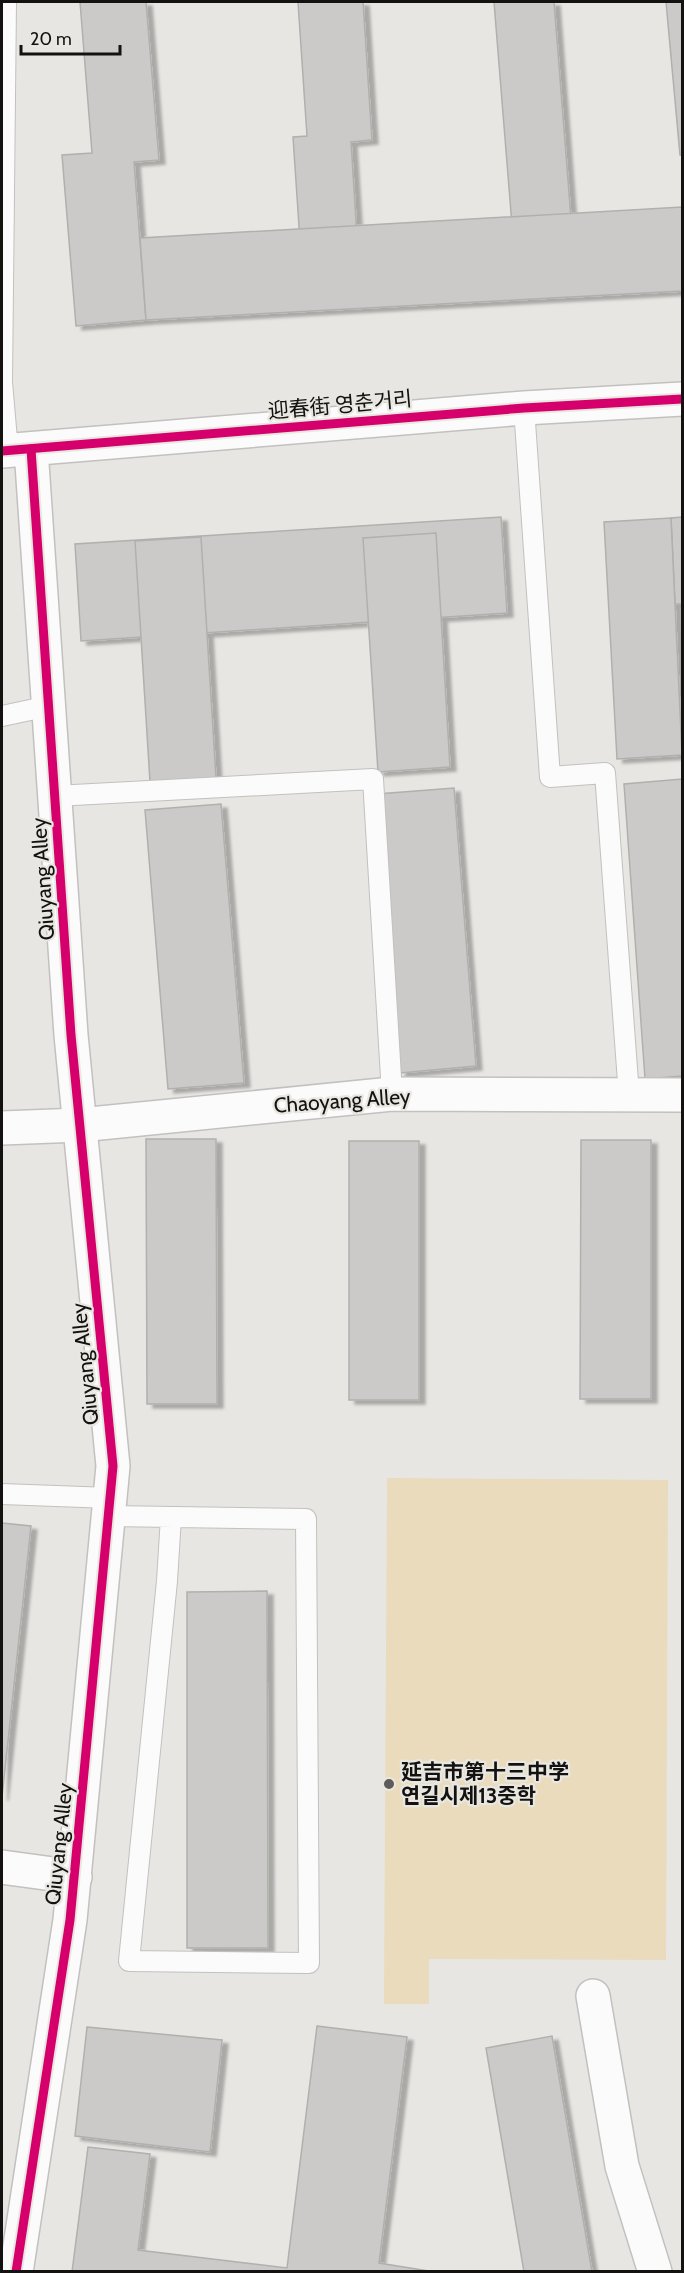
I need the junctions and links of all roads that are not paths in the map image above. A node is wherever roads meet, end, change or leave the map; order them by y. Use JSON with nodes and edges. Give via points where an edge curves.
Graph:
{"nodes":[{"id":1,"x":6,"y":2,"type":"edge"},
{"id":2,"x":682,"y":399,"type":"edge"},
{"id":3,"x":524,"y":408,"type":"junction"},
{"id":4,"x":13,"y":450,"type":"edge"},
{"id":5,"x":49,"y":706,"type":"junction"},
{"id":6,"x":2,"y":716,"type":"edge"},
{"id":7,"x":55,"y":796,"type":"junction"},
{"id":8,"x":392,"y":1094,"type":"junction"},
{"id":9,"x":629,"y":1095,"type":"junction"},
{"id":10,"x":682,"y":1095,"type":"edge"},
{"id":11,"x":80,"y":1125,"type":"junction"},
{"id":12,"x":2,"y":1128,"type":"edge"},
{"id":13,"x":2,"y":1494,"type":"edge"},
{"id":14,"x":110,"y":1507,"type":"junction"},
{"id":15,"x":171,"y":1517,"type":"junction"},
{"id":16,"x":2,"y":1867,"type":"edge"},
{"id":17,"x":75,"y":1877,"type":"junction"},
{"id":18,"x":592,"y":1996,"type":"dead end"},
{"id":19,"x":16,"y":2271,"type":"edge"},
{"id":20,"x":655,"y":2271,"type":"edge"}],
"edges":[{"from":1,"to":4,"type":"lane","via":[[2,382]]},
{"from":2,"to":3,"type":"street","name":"迎春街 영춘거리"},
{"from":3,"to":4,"type":"street","name":"迎春街 영춘거리"},
{"from":3,"to":9,"type":"lane","via":[[550,777],[605,772]]},
{"from":4,"to":5,"type":"street","name":"Qiuyang Alley"},
{"from":5,"to":6,"type":"lane"},
{"from":5,"to":7,"type":"street","name":"Qiuyang Alley"},
{"from":7,"to":8,"type":"lane","via":[[373,779]]},
{"from":7,"to":11,"type":"street","name":"Qiuyang Alley"},
{"from":8,"to":9,"type":"street","name":"Chaoyang Alley"},
{"from":8,"to":11,"type":"street","name":"Chaoyang Alley"},
{"from":9,"to":10,"type":"street","name":"Chaoyang Alley"},
{"from":11,"to":12,"type":"street","name":"Chaoyang Alley"},
{"from":11,"to":14,"type":"street","name":"Qiuyang Alley","via":[[113,1466]]},
{"from":13,"to":14,"type":"lane"},
{"from":14,"to":15,"type":"lane"},
{"from":14,"to":17,"type":"street","name":"Qiuyang Alley"},
{"from":15,"to":15,"type":"lane","via":[[306,1519],[309,1963],[129,1961]]},
{"from":16,"to":17,"type":"street"},
{"from":17,"to":19,"type":"street","name":"Qiuyang Alley"},
{"from":18,"to":20,"type":"street","via":[[622,2166]]}]}
